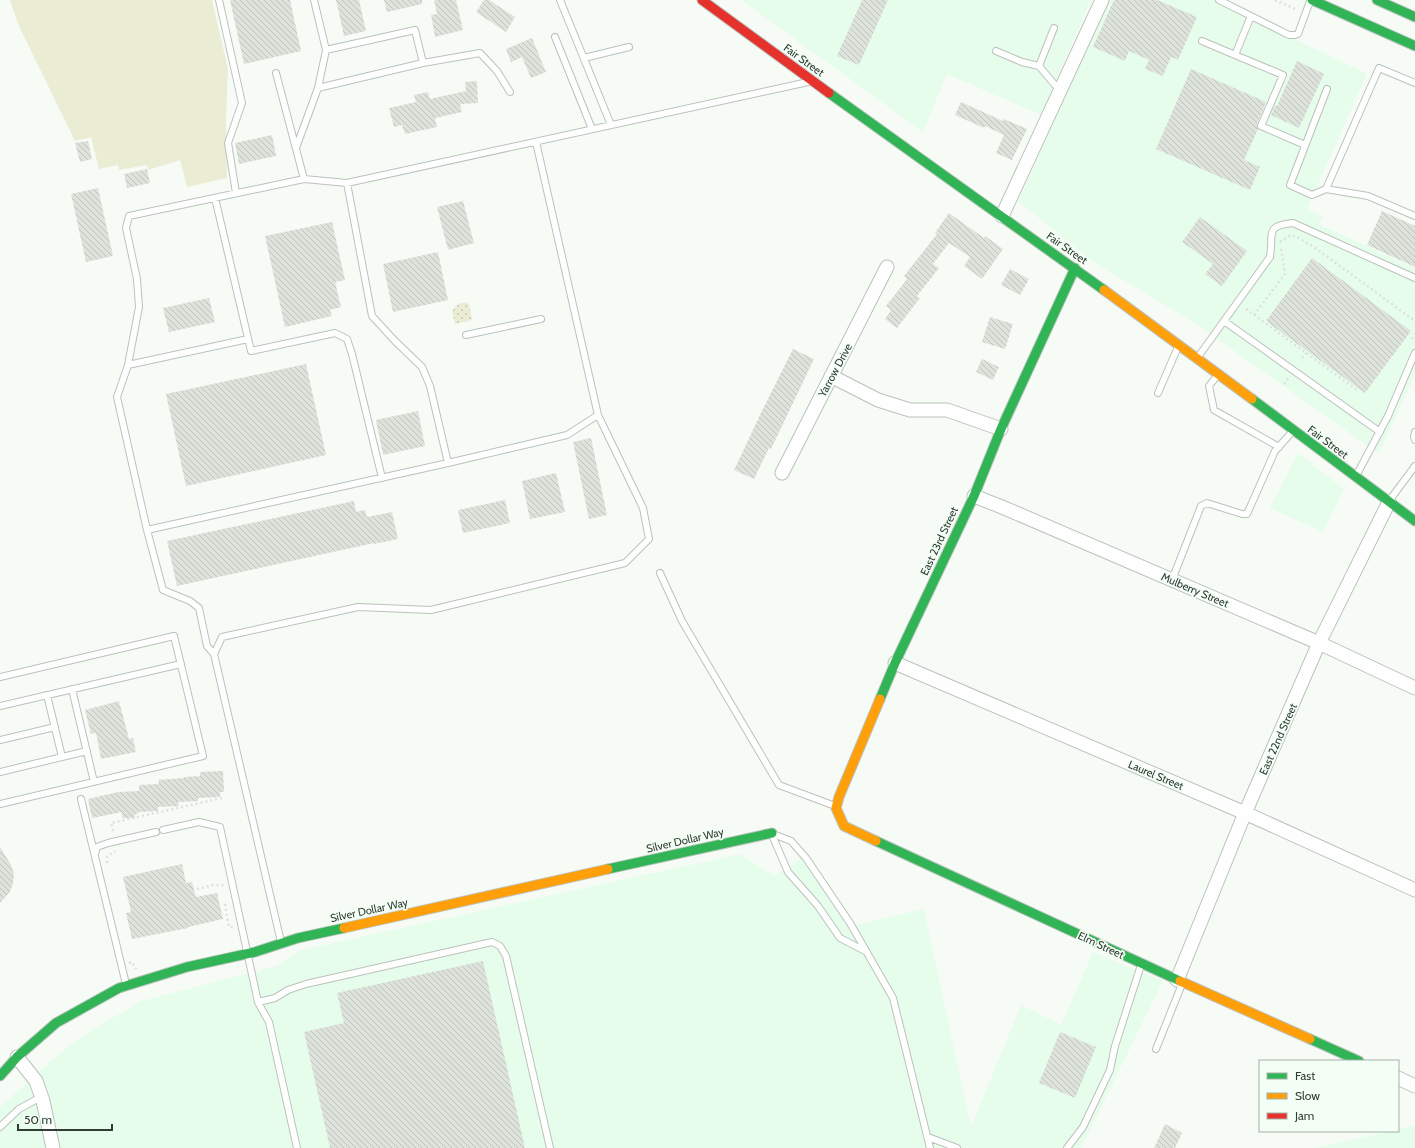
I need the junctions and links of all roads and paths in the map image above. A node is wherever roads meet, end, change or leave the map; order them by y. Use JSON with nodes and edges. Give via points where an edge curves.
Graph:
{"nodes":[{"id":1,"x":220,"y":0,"type":"edge"},
{"id":2,"x":314,"y":0,"type":"edge"},
{"id":3,"x":560,"y":0,"type":"edge"},
{"id":4,"x":702,"y":0,"type":"edge"},
{"id":5,"x":1102,"y":0,"type":"edge"},
{"id":6,"x":1219,"y":0,"type":"edge"},
{"id":7,"x":1311,"y":0,"type":"edge"},
{"id":8,"x":1377,"y":0,"type":"edge"},
{"id":9,"x":1251,"y":16,"type":"junction"},
{"id":10,"x":1415,"y":17,"type":"edge"},
{"id":11,"x":1054,"y":28,"type":"dead end"},
{"id":12,"x":555,"y":37,"type":"dead end"},
{"id":13,"x":1202,"y":41,"type":"dead end"},
{"id":14,"x":1415,"y":46,"type":"edge"},
{"id":15,"x":629,"y":47,"type":"dead end"},
{"id":16,"x":326,"y":50,"type":"junction"},
{"id":17,"x":996,"y":51,"type":"dead end"},
{"id":18,"x":1235,"y":54,"type":"junction"},
{"id":19,"x":584,"y":58,"type":"junction"},
{"id":20,"x":423,"y":63,"type":"junction"},
{"id":21,"x":1039,"y":66,"type":"junction"},
{"id":22,"x":276,"y":73,"type":"dead end"},
{"id":23,"x":812,"y":81,"type":"junction"},
{"id":24,"x":1415,"y":83,"type":"edge"},
{"id":25,"x":318,"y":88,"type":"junction"},
{"id":26,"x":1062,"y":88,"type":"junction"},
{"id":27,"x":1327,"y":89,"type":"dead end"},
{"id":28,"x":510,"y":92,"type":"dead end"},
{"id":29,"x":611,"y":125,"type":"junction"},
{"id":30,"x":592,"y":129,"type":"junction"},
{"id":31,"x":536,"y":142,"type":"junction"},
{"id":32,"x":1305,"y":145,"type":"junction"},
{"id":33,"x":296,"y":148,"type":"junction"},
{"id":34,"x":304,"y":179,"type":"junction"},
{"id":35,"x":347,"y":183,"type":"junction"},
{"id":36,"x":1326,"y":189,"type":"junction"},
{"id":37,"x":236,"y":193,"type":"junction"},
{"id":38,"x":215,"y":198,"type":"junction"},
{"id":39,"x":1002,"y":216,"type":"junction"},
{"id":40,"x":1415,"y":216,"type":"edge"},
{"id":41,"x":887,"y":266,"type":"dead end"},
{"id":42,"x":1075,"y":268,"type":"junction"},
{"id":43,"x":1415,"y":278,"type":"edge"},
{"id":44,"x":1246,"y":308,"type":"dead end"},
{"id":45,"x":1254,"y":315,"type":"junction"},
{"id":46,"x":541,"y":319,"type":"dead end"},
{"id":47,"x":1224,"y":321,"type":"junction"},
{"id":48,"x":1415,"y":321,"type":"edge"},
{"id":49,"x":1415,"y":334,"type":"edge"},
{"id":50,"x":466,"y":335,"type":"dead end"},
{"id":51,"x":248,"y":339,"type":"junction"},
{"id":52,"x":1412,"y":339,"type":"dead end"},
{"id":53,"x":1179,"y":346,"type":"junction"},
{"id":54,"x":1306,"y":353,"type":"junction"},
{"id":55,"x":1415,"y":353,"type":"edge"},
{"id":56,"x":1302,"y":358,"type":"dead end"},
{"id":57,"x":1196,"y":359,"type":"junction"},
{"id":58,"x":128,"y":365,"type":"junction"},
{"id":59,"x":1218,"y":375,"type":"junction"},
{"id":60,"x":1290,"y":375,"type":"dead end"},
{"id":61,"x":831,"y":376,"type":"junction"},
{"id":62,"x":1284,"y":384,"type":"dead end"},
{"id":63,"x":1357,"y":390,"type":"dead end"},
{"id":64,"x":1158,"y":393,"type":"dead end"},
{"id":65,"x":598,"y":415,"type":"junction"},
{"id":66,"x":1001,"y":430,"type":"junction"},
{"id":67,"x":1293,"y":431,"type":"junction"},
{"id":68,"x":1380,"y":432,"type":"junction"},
{"id":69,"x":1415,"y":432,"type":"edge"},
{"id":70,"x":1415,"y":440,"type":"edge"},
{"id":71,"x":1279,"y":447,"type":"junction"},
{"id":72,"x":448,"y":462,"type":"junction"},
{"id":73,"x":1415,"y":466,"type":"edge"},
{"id":74,"x":782,"y":473,"type":"dead end"},
{"id":75,"x":1355,"y":477,"type":"junction"},
{"id":76,"x":382,"y":478,"type":"junction"},
{"id":77,"x":974,"y":496,"type":"junction"},
{"id":78,"x":1388,"y":502,"type":"junction"},
{"id":79,"x":1415,"y":521,"type":"edge"},
{"id":80,"x":148,"y":530,"type":"junction"},
{"id":81,"x":660,"y":573,"type":"dead end"},
{"id":82,"x":1172,"y":580,"type":"junction"},
{"id":83,"x":1319,"y":643,"type":"junction"},
{"id":84,"x":214,"y":654,"type":"junction"},
{"id":85,"x":895,"y":663,"type":"junction"},
{"id":86,"x":181,"y":664,"type":"junction"},
{"id":87,"x":0,"y":677,"type":"edge"},
{"id":88,"x":1415,"y":688,"type":"edge"},
{"id":89,"x":72,"y":689,"type":"junction"},
{"id":90,"x":47,"y":695,"type":"junction"},
{"id":91,"x":0,"y":706,"type":"edge"},
{"id":92,"x":55,"y":727,"type":"junction"},
{"id":93,"x":0,"y":740,"type":"edge"},
{"id":94,"x":87,"y":751,"type":"junction"},
{"id":95,"x":62,"y":757,"type":"junction"},
{"id":96,"x":0,"y":772,"type":"edge"},
{"id":97,"x":94,"y":782,"type":"junction"},
{"id":98,"x":222,"y":798,"type":"dead end"},
{"id":99,"x":81,"y":799,"type":"dead end"},
{"id":100,"x":0,"y":804,"type":"edge"},
{"id":101,"x":837,"y":807,"type":"junction"},
{"id":102,"x":1245,"y":813,"type":"junction"},
{"id":103,"x":163,"y":830,"type":"dead end"},
{"id":104,"x":113,"y":831,"type":"dead end"},
{"id":105,"x":156,"y":832,"type":"dead end"},
{"id":106,"x":772,"y":833,"type":"junction"},
{"id":107,"x":117,"y":850,"type":"dead end"},
{"id":108,"x":95,"y":855,"type":"junction"},
{"id":109,"x":108,"y":867,"type":"dead end"},
{"id":110,"x":197,"y":889,"type":"dead end"},
{"id":111,"x":227,"y":890,"type":"dead end"},
{"id":112,"x":1415,"y":890,"type":"edge"},
{"id":113,"x":225,"y":904,"type":"dead end"},
{"id":114,"x":235,"y":930,"type":"dead end"},
{"id":115,"x":282,"y":944,"type":"junction"},
{"id":116,"x":865,"y":951,"type":"junction"},
{"id":117,"x":248,"y":954,"type":"junction"},
{"id":118,"x":1142,"y":964,"type":"junction"},
{"id":119,"x":1180,"y":981,"type":"junction"},
{"id":120,"x":127,"y":986,"type":"junction"},
{"id":121,"x":258,"y":1002,"type":"junction"},
{"id":122,"x":1156,"y":1049,"type":"dead end"},
{"id":123,"x":17,"y":1057,"type":"junction"},
{"id":124,"x":1357,"y":1060,"type":"edge"},
{"id":125,"x":0,"y":1076,"type":"edge"},
{"id":126,"x":1399,"y":1078,"type":"edge"},
{"id":127,"x":1415,"y":1086,"type":"edge"},
{"id":128,"x":41,"y":1097,"type":"junction"},
{"id":129,"x":0,"y":1127,"type":"edge"},
{"id":130,"x":928,"y":1137,"type":"junction"},
{"id":131,"x":53,"y":1148,"type":"edge"},
{"id":132,"x":297,"y":1148,"type":"edge"},
{"id":133,"x":550,"y":1148,"type":"edge"},
{"id":134,"x":930,"y":1148,"type":"edge"},
{"id":135,"x":957,"y":1148,"type":"edge"},
{"id":136,"x":1067,"y":1148,"type":"edge"}],
"edges":[{"from":1,"to":37,"type":"lane","via":[[242,103],[228,144]]},
{"from":2,"to":16,"type":"lane"},
{"from":3,"to":19,"type":"lane"},
{"from":4,"to":23,"type":"street","name":"Fair Street"},
{"from":5,"to":26,"type":"street"},
{"from":6,"to":9,"type":"lane"},
{"from":7,"to":9,"type":"lane","via":[[1298,34],[1295,35],[1289,35]]},
{"from":7,"to":14,"type":"street"},
{"from":8,"to":10,"type":"street"},
{"from":9,"to":18,"type":"lane"},
{"from":11,"to":21,"type":"lane"},
{"from":12,"to":30,"type":"lane"},
{"from":13,"to":18,"type":"lane"},
{"from":15,"to":19,"type":"lane"},
{"from":16,"to":20,"type":"lane","via":[[415,30]]},
{"from":16,"to":25,"type":"lane"},
{"from":17,"to":21,"type":"lane"},
{"from":18,"to":32,"type":"lane","via":[[1282,75],[1261,126]]},
{"from":19,"to":29,"type":"lane"},
{"from":20,"to":25,"type":"lane"},
{"from":20,"to":28,"type":"lane","via":[[480,53],[497,71]]},
{"from":21,"to":26,"type":"lane","via":[[1055,85]]},
{"from":22,"to":33,"type":"lane"},
{"from":23,"to":29,"type":"lane"},
{"from":23,"to":39,"type":"street","name":"Fair Street"},
{"from":24,"to":36,"type":"lane","via":[[1379,68]]},
{"from":25,"to":33,"type":"lane"},
{"from":26,"to":39,"type":"street"},
{"from":27,"to":32,"type":"lane"},
{"from":29,"to":30,"type":"lane"},
{"from":30,"to":31,"type":"lane"},
{"from":31,"to":35,"type":"lane"},
{"from":31,"to":65,"type":"lane"},
{"from":32,"to":36,"type":"lane","via":[[1290,185],[1312,195]]},
{"from":33,"to":34,"type":"lane"},
{"from":34,"to":35,"type":"lane"},
{"from":34,"to":37,"type":"lane"},
{"from":35,"to":72,"type":"lane","via":[[372,316],[422,367],[430,386]]},
{"from":36,"to":40,"type":"lane","via":[[1368,196]]},
{"from":37,"to":38,"type":"lane"},
{"from":38,"to":51,"type":"lane"},
{"from":38,"to":58,"type":"lane","via":[[129,216],[126,228],[137,279],[139,307]]},
{"from":39,"to":42,"type":"street","name":"Fair Street"},
{"from":41,"to":61,"type":"street","name":"Yarrow Drive"},
{"from":42,"to":53,"type":"street","name":"Fair Street"},
{"from":42,"to":66,"type":"street","name":"East 23rd Street"},
{"from":43,"to":47,"type":"lane","via":[[1293,223],[1279,225],[1273,229],[1271,236],[1270,257]]},
{"from":44,"to":45,"type":"path"},
{"from":45,"to":48,"type":"path","via":[[1284,274],[1280,242],[1290,235],[1314,246]]},
{"from":45,"to":54,"type":"path"},
{"from":46,"to":50,"type":"lane"},
{"from":47,"to":57,"type":"lane"},
{"from":47,"to":68,"type":"lane"},
{"from":49,"to":52,"type":"path"},
{"from":51,"to":58,"type":"lane"},
{"from":51,"to":76,"type":"lane","via":[[251,351],[335,333],[347,339]]},
{"from":53,"to":57,"type":"street","name":"Fair Street"},
{"from":53,"to":64,"type":"lane"},
{"from":54,"to":56,"type":"path"},
{"from":54,"to":63,"type":"path"},
{"from":55,"to":68,"type":"lane"},
{"from":57,"to":59,"type":"street","name":"Fair Street"},
{"from":58,"to":80,"type":"lane","via":[[117,397]]},
{"from":59,"to":67,"type":"street","name":"Fair Street"},
{"from":59,"to":71,"type":"lane","via":[[1209,386],[1214,410]]},
{"from":60,"to":62,"type":"path"},
{"from":61,"to":66,"type":"street","via":[[878,400],[910,410],[947,410]]},
{"from":61,"to":74,"type":"street","name":"Yarrow Drive"},
{"from":65,"to":72,"type":"lane","via":[[567,435]]},
{"from":65,"to":84,"type":"lane","via":[[643,508],[649,539],[625,564],[431,610],[358,607],[230,635],[222,637]]},
{"from":66,"to":77,"type":"street","name":"East 23rd Street"},
{"from":67,"to":71,"type":"lane"},
{"from":67,"to":75,"type":"street","name":"Fair Street"},
{"from":68,"to":75,"type":"lane"},
{"from":69,"to":70,"type":"lane"},
{"from":71,"to":82,"type":"lane","via":[[1248,514],[1207,503],[1201,506]]},
{"from":72,"to":76,"type":"lane"},
{"from":73,"to":78,"type":"lane"},
{"from":75,"to":78,"type":"street","name":"Fair Street"},
{"from":76,"to":80,"type":"lane"},
{"from":77,"to":82,"type":"street","name":"Mulberry Street"},
{"from":77,"to":85,"type":"street","name":"East 23rd Street"},
{"from":78,"to":79,"type":"street","name":"Fair Street"},
{"from":78,"to":83,"type":"street","name":"East 22nd Street"},
{"from":80,"to":84,"type":"lane","via":[[163,590],[190,601],[198,608],[208,646]]},
{"from":81,"to":101,"type":"lane","via":[[682,621],[779,785]]},
{"from":82,"to":83,"type":"street","name":"Mulberry Street"},
{"from":83,"to":88,"type":"street","name":"Mulberry Street"},
{"from":83,"to":102,"type":"street","name":"East 22nd Street"},
{"from":84,"to":115,"type":"lane"},
{"from":85,"to":101,"type":"street","name":"East 23rd Street"},
{"from":85,"to":102,"type":"street","name":"Laurel Street"},
{"from":86,"to":87,"type":"lane","via":[[174,636]]},
{"from":86,"to":89,"type":"lane"},
{"from":86,"to":97,"type":"lane","via":[[203,756]]},
{"from":89,"to":90,"type":"lane"},
{"from":89,"to":94,"type":"lane"},
{"from":90,"to":91,"type":"lane"},
{"from":90,"to":92,"type":"lane"},
{"from":92,"to":93,"type":"lane"},
{"from":92,"to":95,"type":"lane"},
{"from":94,"to":95,"type":"lane"},
{"from":94,"to":97,"type":"lane"},
{"from":95,"to":96,"type":"lane"},
{"from":97,"to":100,"type":"lane"},
{"from":98,"to":104,"type":"path","via":[[111,823]]},
{"from":99,"to":108,"type":"lane"},
{"from":101,"to":118,"type":"street","name":"Elm Street","via":[[844,826]]},
{"from":102,"to":112,"type":"street","name":"Laurel Street"},
{"from":102,"to":119,"type":"street","name":"East 22nd Street"},
{"from":103,"to":117,"type":"lane","via":[[199,822],[220,828]]},
{"from":105,"to":108,"type":"lane","via":[[97,847]]},
{"from":106,"to":115,"type":"street","name":"Silver Dollar Way"},
{"from":106,"to":116,"type":"lane","via":[[791,841],[806,858],[850,923]]},
{"from":106,"to":116,"type":"lane","via":[[788,872],[818,906],[840,938]]},
{"from":107,"to":109,"type":"path","via":[[107,857]]},
{"from":108,"to":120,"type":"lane"},
{"from":110,"to":111,"type":"path","via":[[222,885]]},
{"from":113,"to":114,"type":"path","via":[[229,927],[235,925]]},
{"from":115,"to":117,"type":"street","name":"Silver Dollar Way"},
{"from":116,"to":130,"type":"lane","via":[[893,998]]},
{"from":117,"to":120,"type":"street","name":"Silver Dollar Way","via":[[187,967]]},
{"from":117,"to":121,"type":"lane"},
{"from":118,"to":119,"type":"street","name":"Elm Street"},
{"from":118,"to":136,"type":"lane","via":[[1115,1046],[1110,1070],[1082,1127]]},
{"from":119,"to":122,"type":"lane"},
{"from":119,"to":124,"type":"street","name":"Elm Street"},
{"from":120,"to":123,"type":"street","name":"Silver Dollar Way","via":[[56,1023]]},
{"from":121,"to":132,"type":"lane","via":[[268,1022]]},
{"from":121,"to":133,"type":"lane","via":[[275,998],[306,984],[492,942],[500,946],[506,956]]},
{"from":123,"to":125,"type":"street","name":"Silver Dollar Way"},
{"from":123,"to":128,"type":"street","via":[[36,1081]]},
{"from":126,"to":127,"type":"street"},
{"from":128,"to":129,"type":"lane","via":[[19,1109]]},
{"from":128,"to":131,"type":"street"},
{"from":130,"to":134,"type":"lane"},
{"from":130,"to":135,"type":"lane"}]}
